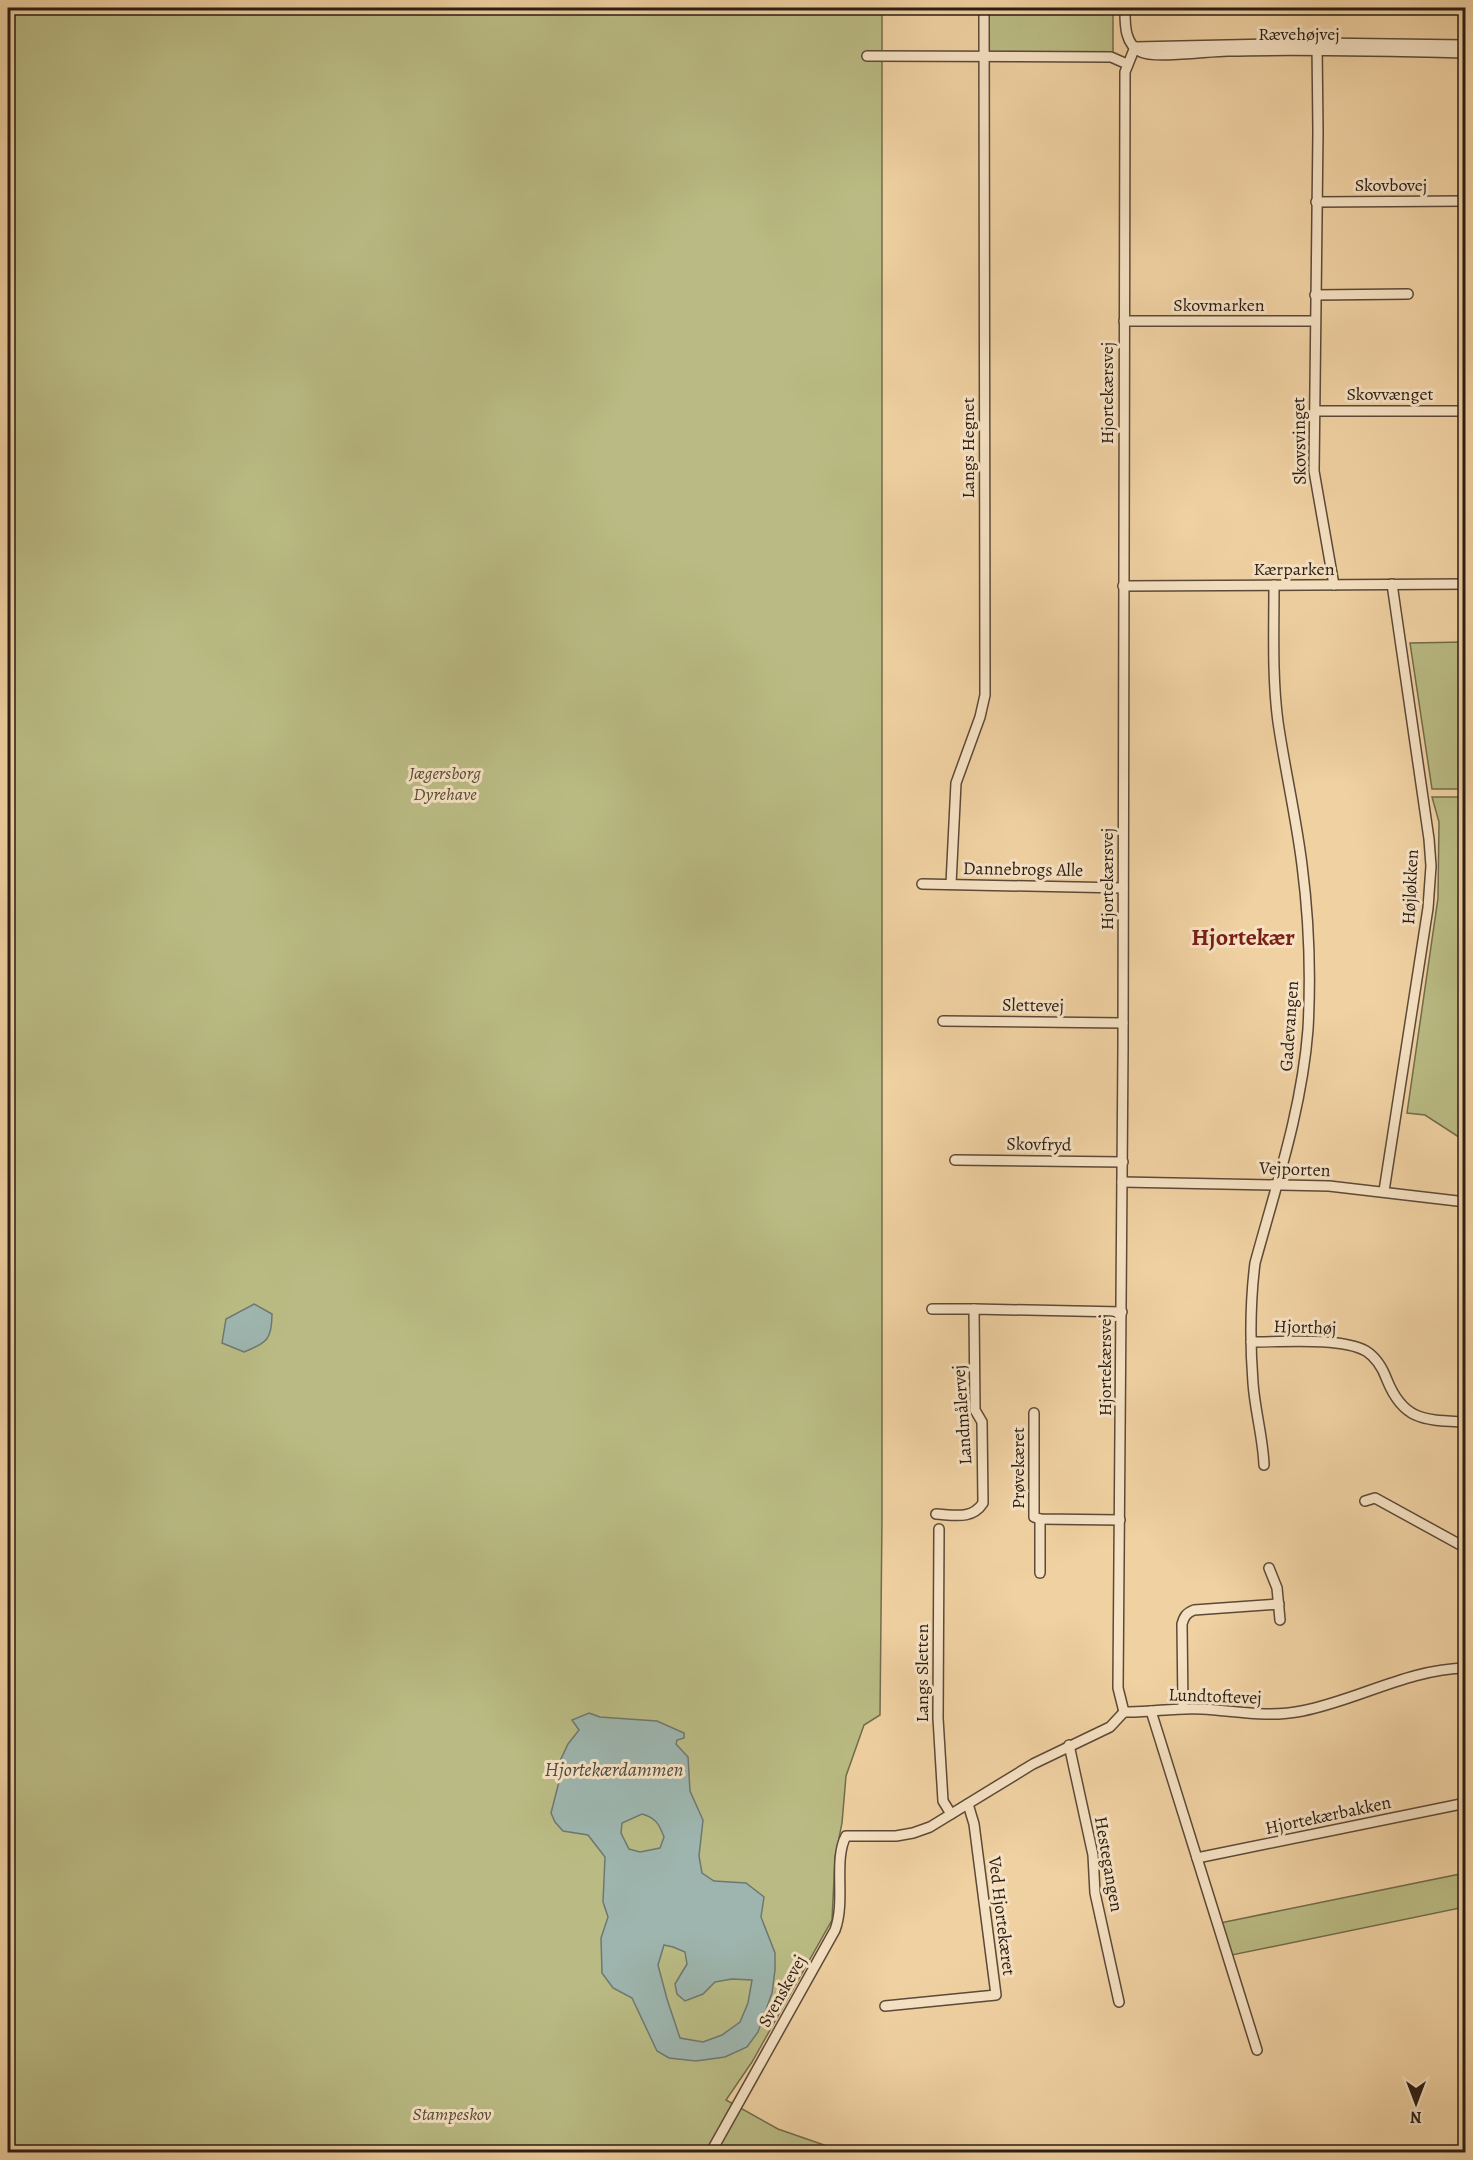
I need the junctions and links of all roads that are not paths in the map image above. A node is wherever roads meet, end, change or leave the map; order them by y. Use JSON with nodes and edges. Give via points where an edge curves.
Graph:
{"nodes":[{"id":1,"x":984,"y":8,"type":"edge"},
{"id":2,"x":1125,"y":8,"type":"edge"},
{"id":3,"x":1466,"y":45,"type":"edge"},
{"id":4,"x":1133,"y":46,"type":"junction"},
{"id":5,"x":1317,"y":46,"type":"junction"},
{"id":6,"x":1466,"y":53,"type":"edge"},
{"id":7,"x":867,"y":56,"type":"dead end"},
{"id":8,"x":984,"y":56,"type":"junction"},
{"id":9,"x":1127,"y":64,"type":"junction"},
{"id":10,"x":1466,"y":201,"type":"edge"},
{"id":11,"x":1316,"y":202,"type":"junction"},
{"id":12,"x":1408,"y":294,"type":"dead end"},
{"id":13,"x":1315,"y":295,"type":"junction"},
{"id":14,"x":1124,"y":321,"type":"junction"},
{"id":15,"x":1315,"y":321,"type":"junction"},
{"id":16,"x":1315,"y":411,"type":"junction"},
{"id":17,"x":1466,"y":411,"type":"edge"},
{"id":18,"x":1392,"y":584,"type":"junction"},
{"id":19,"x":1466,"y":584,"type":"edge"},
{"id":20,"x":1274,"y":585,"type":"junction"},
{"id":21,"x":1334,"y":585,"type":"junction"},
{"id":22,"x":1123,"y":586,"type":"junction"},
{"id":23,"x":922,"y":884,"type":"dead end"},
{"id":24,"x":951,"y":884,"type":"junction"},
{"id":25,"x":1123,"y":888,"type":"junction"},
{"id":26,"x":943,"y":1021,"type":"dead end"},
{"id":27,"x":1123,"y":1023,"type":"junction"},
{"id":28,"x":955,"y":1160,"type":"dead end"},
{"id":29,"x":1123,"y":1162,"type":"junction"},
{"id":30,"x":1122,"y":1182,"type":"junction"},
{"id":31,"x":1277,"y":1185,"type":"junction"},
{"id":32,"x":1384,"y":1191,"type":"junction"},
{"id":33,"x":1466,"y":1202,"type":"edge"},
{"id":34,"x":932,"y":1309,"type":"dead end"},
{"id":35,"x":974,"y":1309,"type":"junction"},
{"id":36,"x":1122,"y":1312,"type":"junction"},
{"id":37,"x":1251,"y":1341,"type":"junction"},
{"id":38,"x":1034,"y":1413,"type":"dead end"},
{"id":39,"x":1466,"y":1422,"type":"edge"},
{"id":40,"x":1264,"y":1465,"type":"dead end"},
{"id":41,"x":1365,"y":1501,"type":"dead end"},
{"id":42,"x":936,"y":1514,"type":"dead end"},
{"id":43,"x":1040,"y":1519,"type":"junction"},
{"id":44,"x":1120,"y":1520,"type":"junction"},
{"id":45,"x":939,"y":1529,"type":"dead end"},
{"id":46,"x":1466,"y":1548,"type":"edge"},
{"id":47,"x":1269,"y":1568,"type":"dead end"},
{"id":48,"x":1040,"y":1573,"type":"dead end"},
{"id":49,"x":1279,"y":1604,"type":"junction"},
{"id":50,"x":1280,"y":1620,"type":"dead end"},
{"id":51,"x":1466,"y":1668,"type":"edge"},
{"id":52,"x":1183,"y":1708,"type":"junction"},
{"id":53,"x":1151,"y":1710,"type":"junction"},
{"id":54,"x":1124,"y":1712,"type":"junction"},
{"id":55,"x":1069,"y":1745,"type":"junction"},
{"id":56,"x":1466,"y":1803,"type":"edge"},
{"id":57,"x":968,"y":1804,"type":"junction"},
{"id":58,"x":951,"y":1814,"type":"junction"},
{"id":59,"x":1197,"y":1858,"type":"junction"},
{"id":60,"x":1127,"y":1986,"type":"dead end"},
{"id":61,"x":1116,"y":1988,"type":"junction"},
{"id":62,"x":1119,"y":2002,"type":"dead end"},
{"id":63,"x":885,"y":2006,"type":"dead end"},
{"id":64,"x":1257,"y":2050,"type":"dead end"},
{"id":65,"x":711,"y":2152,"type":"edge"}],
"edges":[{"from":1,"to":8,"type":"street","name":"Langs Hegnet"},
{"from":2,"to":4,"type":"street","via":[[1126,33]]},
{"from":3,"to":5,"type":"street","name":"Rævehøjvej"},
{"from":4,"to":5,"type":"street","name":"Rævehøjvej"},
{"from":4,"to":9,"type":"street","name":"Hjortekærsvej"},
{"from":5,"to":6,"type":"street","name":"Rævehøjvej"},
{"from":5,"to":11,"type":"street","name":"Skovsvinget"},
{"from":7,"to":8,"type":"street"},
{"from":8,"to":9,"type":"street","via":[[1111,57]]},
{"from":8,"to":24,"type":"street","name":"Langs Hegnet","via":[[984,694],[980,717],[956,783]]},
{"from":9,"to":14,"type":"street","name":"Hjortekærsvej"},
{"from":10,"to":11,"type":"street","name":"Skovbovej"},
{"from":11,"to":13,"type":"street","name":"Skovsvinget"},
{"from":12,"to":13,"type":"street"},
{"from":13,"to":15,"type":"street","name":"Skovsvinget"},
{"from":14,"to":15,"type":"street","name":"Skovmarken"},
{"from":14,"to":22,"type":"street","name":"Hjortekærsvej"},
{"from":15,"to":16,"type":"street","name":"Skovsvinget"},
{"from":16,"to":17,"type":"street","name":"Skovvænget"},
{"from":16,"to":21,"type":"street","name":"Skovsvinget","via":[[1315,483]]},
{"from":18,"to":19,"type":"street","name":"Kærparken"},
{"from":18,"to":21,"type":"street","name":"Kærparken"},
{"from":18,"to":32,"type":"street","name":"Højløkken","via":[[1431,866],[1428,908]]},
{"from":20,"to":21,"type":"street","name":"Kærparken"},
{"from":20,"to":22,"type":"street","name":"Kærparken"},
{"from":20,"to":31,"type":"street","name":"Gadevangen","via":[[1276,704],[1302,864],[1309,966],[1303,1073]]},
{"from":22,"to":25,"type":"street","name":"Hjortekærsvej"},
{"from":23,"to":24,"type":"street","name":"Dannebrogs Alle"},
{"from":24,"to":25,"type":"street","name":"Dannebrogs Alle"},
{"from":25,"to":27,"type":"street","name":"Hjortekærsvej"},
{"from":26,"to":27,"type":"street","name":"Slettevej"},
{"from":27,"to":29,"type":"street","name":"Hjortekærsvej"},
{"from":28,"to":29,"type":"street","name":"Skovfryd"},
{"from":29,"to":30,"type":"street","name":"Hjortekærsvej"},
{"from":30,"to":31,"type":"street","name":"Vejporten"},
{"from":30,"to":36,"type":"street","name":"Hjortekærsvej"},
{"from":31,"to":32,"type":"street","name":"Vejporten"},
{"from":31,"to":37,"type":"street","name":"Gadevangen","via":[[1252,1285]]},
{"from":32,"to":33,"type":"street","name":"Vejporten"},
{"from":34,"to":35,"type":"street"},
{"from":35,"to":36,"type":"street"},
{"from":35,"to":42,"type":"street","name":"Landmålervej","via":[[975,1410],[982,1422],[983,1503],[969,1515]]},
{"from":36,"to":44,"type":"street","name":"Hjortekærsvej"},
{"from":37,"to":39,"type":"street","name":"Hjorthøj","via":[[1354,1346],[1377,1360],[1394,1397],[1406,1410],[1430,1420]]},
{"from":37,"to":40,"type":"street","name":"Gadevangen"},
{"from":38,"to":43,"type":"street","name":"Prøvekæret","via":[[1035,1517]]},
{"from":41,"to":46,"type":"street","via":[[1375,1498]]},
{"from":43,"to":44,"type":"street","name":"Prøvekæret"},
{"from":43,"to":48,"type":"street","name":"Prøvekæret"},
{"from":44,"to":54,"type":"street","name":"Hjortekærsvej","via":[[1118,1688]]},
{"from":45,"to":58,"type":"street","name":"Langs Sletten","via":[[938,1718],[943,1801]]},
{"from":47,"to":49,"type":"street"},
{"from":49,"to":50,"type":"street"},
{"from":49,"to":52,"type":"street","via":[[1188,1612],[1182,1624]]},
{"from":51,"to":52,"type":"street","name":"Lundtoftevej","via":[[1417,1674],[1278,1715]]},
{"from":52,"to":53,"type":"street","name":"Lundtoftevej"},
{"from":53,"to":54,"type":"street","name":"Lundtoftevej"},
{"from":53,"to":59,"type":"street"},
{"from":54,"to":55,"type":"street","via":[[1110,1727]]},
{"from":55,"to":57,"type":"street"},
{"from":55,"to":61,"type":"street","name":"Hestegangen"},
{"from":56,"to":59,"type":"street","name":"Hjortekærbakken"},
{"from":57,"to":58,"type":"street"},
{"from":57,"to":63,"type":"street","name":"Ved Hjortekæret","via":[[974,1824],[996,1995]]},
{"from":58,"to":65,"type":"street","name":"Svenskevej","via":[[913,1833],[846,1836],[841,1856],[841,1906],[835,1930]]},
{"from":59,"to":64,"type":"street"},
{"from":60,"to":61,"type":"street"},
{"from":61,"to":62,"type":"street","name":"Hestegangen"}]}
